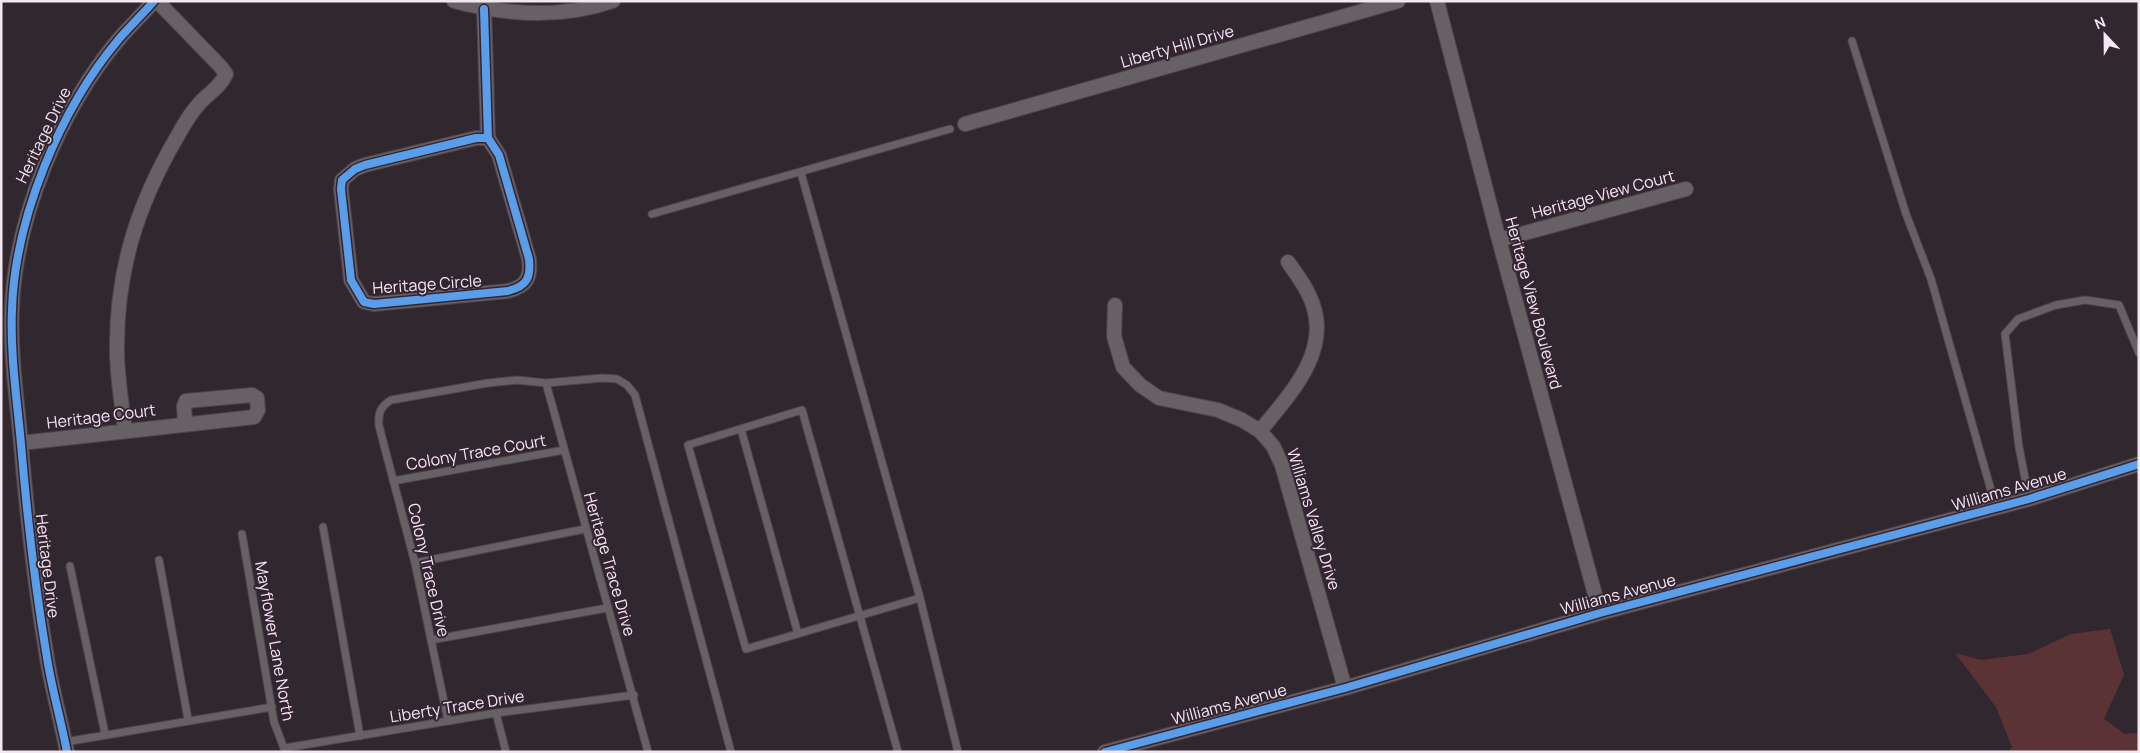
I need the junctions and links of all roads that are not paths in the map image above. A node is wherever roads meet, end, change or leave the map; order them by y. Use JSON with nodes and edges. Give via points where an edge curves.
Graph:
{"nodes":[{"id":1,"x":156,"y":1,"type":"edge"},
{"id":2,"x":454,"y":1,"type":"edge"},
{"id":3,"x":613,"y":1,"type":"edge"},
{"id":4,"x":1398,"y":1,"type":"edge"},
{"id":5,"x":1437,"y":1,"type":"edge"},
{"id":6,"x":484,"y":9,"type":"junction"},
{"id":7,"x":1852,"y":41,"type":"dead end"},
{"id":8,"x":965,"y":124,"type":"dead end"},
{"id":9,"x":950,"y":128,"type":"dead end"},
{"id":10,"x":488,"y":138,"type":"junction"},
{"id":11,"x":801,"y":173,"type":"junction"},
{"id":12,"x":1686,"y":189,"type":"dead end"},
{"id":13,"x":652,"y":214,"type":"dead end"},
{"id":14,"x":1499,"y":240,"type":"junction"},
{"id":15,"x":1288,"y":262,"type":"dead end"},
{"id":16,"x":1115,"y":305,"type":"dead end"},
{"id":17,"x":2139,"y":352,"type":"edge"},
{"id":18,"x":546,"y":383,"type":"junction"},
{"id":19,"x":185,"y":424,"type":"junction"},
{"id":20,"x":740,"y":429,"type":"junction"},
{"id":21,"x":125,"y":431,"type":"junction"},
{"id":22,"x":1260,"y":431,"type":"junction"},
{"id":23,"x":21,"y":443,"type":"junction"},
{"id":24,"x":564,"y":450,"type":"junction"},
{"id":25,"x":2139,"y":464,"type":"edge"},
{"id":26,"x":393,"y":481,"type":"junction"},
{"id":27,"x":2029,"y":499,"type":"junction"},
{"id":28,"x":1996,"y":508,"type":"junction"},
{"id":29,"x":323,"y":527,"type":"dead end"},
{"id":30,"x":586,"y":530,"type":"junction"},
{"id":31,"x":242,"y":534,"type":"dead end"},
{"id":32,"x":158,"y":560,"type":"dead end"},
{"id":33,"x":415,"y":563,"type":"junction"},
{"id":34,"x":70,"y":566,"type":"dead end"},
{"id":35,"x":920,"y":598,"type":"junction"},
{"id":36,"x":607,"y":608,"type":"junction"},
{"id":37,"x":1600,"y":613,"type":"junction"},
{"id":38,"x":861,"y":616,"type":"junction"},
{"id":39,"x":798,"y":634,"type":"junction"},
{"id":40,"x":431,"y":640,"type":"junction"},
{"id":41,"x":1345,"y":688,"type":"junction"},
{"id":42,"x":634,"y":695,"type":"junction"},
{"id":43,"x":272,"y":707,"type":"junction"},
{"id":44,"x":496,"y":713,"type":"junction"},
{"id":45,"x":188,"y":719,"type":"junction"},
{"id":46,"x":448,"y":720,"type":"junction"},
{"id":47,"x":105,"y":734,"type":"junction"},
{"id":48,"x":360,"y":736,"type":"junction"},
{"id":49,"x":66,"y":747,"type":"edge"},
{"id":50,"x":285,"y":750,"type":"edge"},
{"id":51,"x":506,"y":752,"type":"edge"},
{"id":52,"x":648,"y":752,"type":"edge"},
{"id":53,"x":731,"y":752,"type":"edge"},
{"id":54,"x":898,"y":752,"type":"edge"},
{"id":55,"x":958,"y":752,"type":"edge"},
{"id":56,"x":1105,"y":752,"type":"edge"}],
"edges":[{"from":1,"to":21,"type":"street","via":[[226,74],[199,104],[151,182],[131,241],[117,325]]},
{"from":1,"to":23,"type":"street","name":"Heritage Drive","via":[[118,40],[88,84],[60,134],[31,202],[18,256],[12,307],[12,349]]},
{"from":2,"to":6,"type":"street"},
{"from":3,"to":6,"type":"street","via":[[595,8],[547,15]]},
{"from":4,"to":8,"type":"street","name":"Liberty Hill Drive"},
{"from":5,"to":14,"type":"street","name":"Heritage View Boulevard"},
{"from":6,"to":10,"type":"street","name":"Heritage Circle"},
{"from":7,"to":28,"type":"lane","via":[[1906,214],[1931,279]]},
{"from":9,"to":11,"type":"lane"},
{"from":10,"to":10,"type":"street","name":"Heritage Circle","via":[[499,155],[529,259],[527,282],[508,291],[374,304],[364,302],[351,280],[342,180],[365,164]]},
{"from":11,"to":13,"type":"lane"},
{"from":11,"to":35,"type":"lane"},
{"from":12,"to":14,"type":"street","name":"Heritage View Court"},
{"from":14,"to":37,"type":"street","name":"Heritage View Boulevard"},
{"from":15,"to":22,"type":"street","via":[[1314,305],[1317,334],[1312,359]]},
{"from":16,"to":22,"type":"street","name":"Williams Valley Drive","via":[[1114,336],[1123,367],[1140,385],[1159,398],[1218,410]]},
{"from":17,"to":27,"type":"lane","via":[[2119,305],[2085,300],[2056,305],[2018,319],[2005,334]]},
{"from":18,"to":24,"type":"lane","name":"Heritage Trace Drive"},
{"from":18,"to":26,"type":"lane","name":"Colony Trace Drive","via":[[517,380],[488,383],[391,400],[382,405],[378,414],[379,426]]},
{"from":18,"to":53,"type":"lane","via":[[618,379],[635,395]]},
{"from":19,"to":19,"type":"street","name":"Heritage Court","via":[[254,417],[258,410],[257,398],[252,395],[186,401]]},
{"from":19,"to":21,"type":"street","name":"Heritage Court"},
{"from":20,"to":38,"type":"lane","via":[[802,410]]},
{"from":20,"to":39,"type":"lane"},
{"from":20,"to":39,"type":"lane","via":[[688,445],[746,649]]},
{"from":21,"to":23,"type":"street","name":"Heritage Court"},
{"from":22,"to":41,"type":"street","name":"Williams Valley Drive","via":[[1274,446],[1282,465]]},
{"from":23,"to":49,"type":"street","name":"Heritage Drive","via":[[34,580]]},
{"from":24,"to":26,"type":"lane","name":"Colony Trace Court"},
{"from":24,"to":30,"type":"lane","name":"Heritage Trace Drive"},
{"from":25,"to":27,"type":"street","name":"Williams Avenue"},
{"from":26,"to":33,"type":"lane","name":"Colony Trace Drive"},
{"from":27,"to":28,"type":"street","name":"Williams Avenue"},
{"from":28,"to":37,"type":"street","name":"Williams Avenue"},
{"from":29,"to":48,"type":"lane"},
{"from":30,"to":33,"type":"lane"},
{"from":30,"to":36,"type":"lane","name":"Heritage Trace Drive"},
{"from":31,"to":43,"type":"lane","name":"Mayflower Lane North"},
{"from":32,"to":45,"type":"lane"},
{"from":33,"to":40,"type":"lane","name":"Colony Trace Drive"},
{"from":34,"to":47,"type":"lane"},
{"from":35,"to":38,"type":"lane"},
{"from":35,"to":55,"type":"lane"},
{"from":36,"to":40,"type":"lane"},
{"from":36,"to":42,"type":"lane","name":"Heritage Trace Drive"},
{"from":37,"to":41,"type":"street","name":"Williams Avenue"},
{"from":38,"to":39,"type":"lane"},
{"from":38,"to":54,"type":"lane"},
{"from":40,"to":46,"type":"lane","name":"Colony Trace Drive"},
{"from":41,"to":56,"type":"street","name":"Williams Avenue"},
{"from":42,"to":44,"type":"lane","name":"Liberty Trace Drive"},
{"from":42,"to":52,"type":"lane","name":"Heritage Trace Drive"},
{"from":43,"to":45,"type":"lane"},
{"from":43,"to":50,"type":"lane","name":"Mayflower Lane North"},
{"from":44,"to":46,"type":"lane","name":"Liberty Trace Drive"},
{"from":44,"to":51,"type":"lane"},
{"from":45,"to":47,"type":"lane"},
{"from":46,"to":48,"type":"lane","name":"Liberty Trace Drive"},
{"from":47,"to":49,"type":"lane"},
{"from":48,"to":50,"type":"lane","name":"Liberty Trace Drive"}]}
